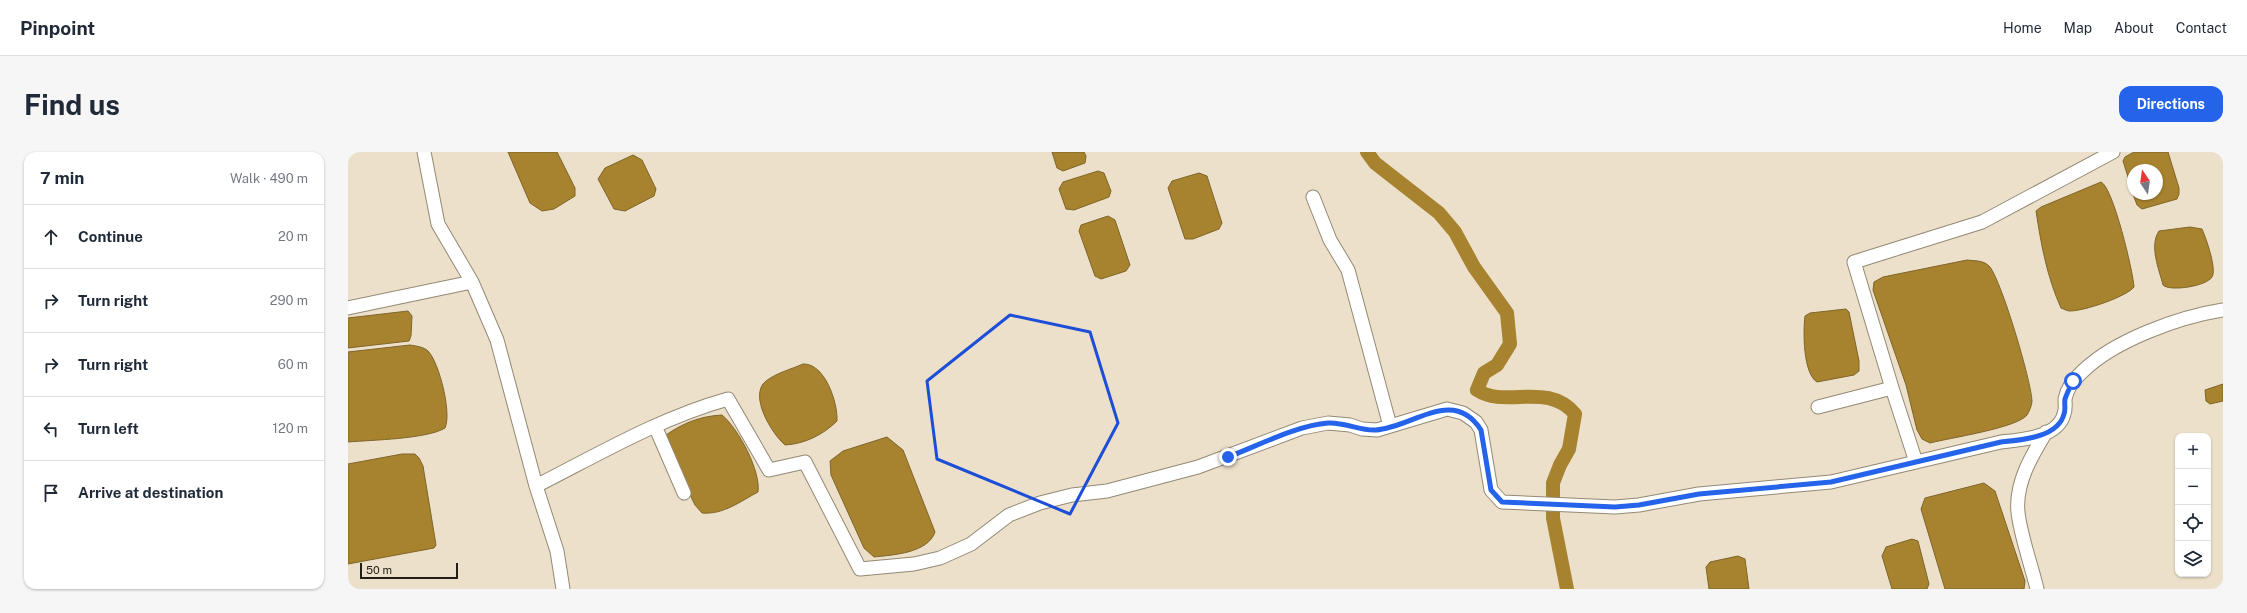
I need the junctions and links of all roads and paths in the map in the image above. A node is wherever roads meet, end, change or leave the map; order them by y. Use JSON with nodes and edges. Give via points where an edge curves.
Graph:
{"nodes":[{"id":1,"x":424,"y":152,"type":"edge"},
{"id":2,"x":2113,"y":152,"type":"edge"},
{"id":3,"x":1313,"y":197,"type":"dead end"},
{"id":4,"x":472,"y":282,"type":"junction"},
{"id":5,"x":348,"y":308,"type":"edge"},
{"id":6,"x":2223,"y":310,"type":"edge"},
{"id":7,"x":1892,"y":388,"type":"junction"},
{"id":8,"x":1818,"y":407,"type":"dead end"},
{"id":9,"x":656,"y":426,"type":"junction"},
{"id":10,"x":1390,"y":426,"type":"junction"},
{"id":11,"x":2046,"y":432,"type":"junction"},
{"id":12,"x":1916,"y":462,"type":"junction"},
{"id":13,"x":536,"y":486,"type":"junction"},
{"id":14,"x":684,"y":493,"type":"dead end"},
{"id":15,"x":563,"y":589,"type":"edge"},
{"id":16,"x":2038,"y":589,"type":"edge"}],
"edges":[{"from":1,"to":4,"type":"street","via":[[438,224]]},
{"from":2,"to":7,"type":"street","via":[[1982,222],[1854,262]]},
{"from":3,"to":10,"type":"street","via":[[1330,240],[1348,270]]},
{"from":4,"to":5,"type":"street"},
{"from":4,"to":13,"type":"street","via":[[497,340]]},
{"from":6,"to":11,"type":"street","via":[[2186,318],[2135,337],[2106,352],[2073,381],[2062,419]]},
{"from":7,"to":8,"type":"street"},
{"from":7,"to":12,"type":"street"},
{"from":9,"to":10,"type":"street","via":[[728,399],[769,470],[805,462],[860,569],[914,564],[940,558],[971,544],[1009,515],[1040,503],[1072,495],[1107,491],[1190,470],[1302,428],[1328,423],[1350,424],[1362,429],[1377,430]]},
{"from":9,"to":13,"type":"street"},
{"from":9,"to":14,"type":"street"},
{"from":10,"to":12,"type":"street","via":[[1447,409],[1463,413],[1476,422],[1481,430],[1491,490],[1502,502],[1615,507],[1639,505],[1699,494],[1831,482]]},
{"from":11,"to":12,"type":"street","via":[[2026,439],[2001,442]]},
{"from":11,"to":16,"type":"street","via":[[2030,459],[2023,479],[2018,511]]},
{"from":13,"to":15,"type":"street","via":[[557,550]]}]}
